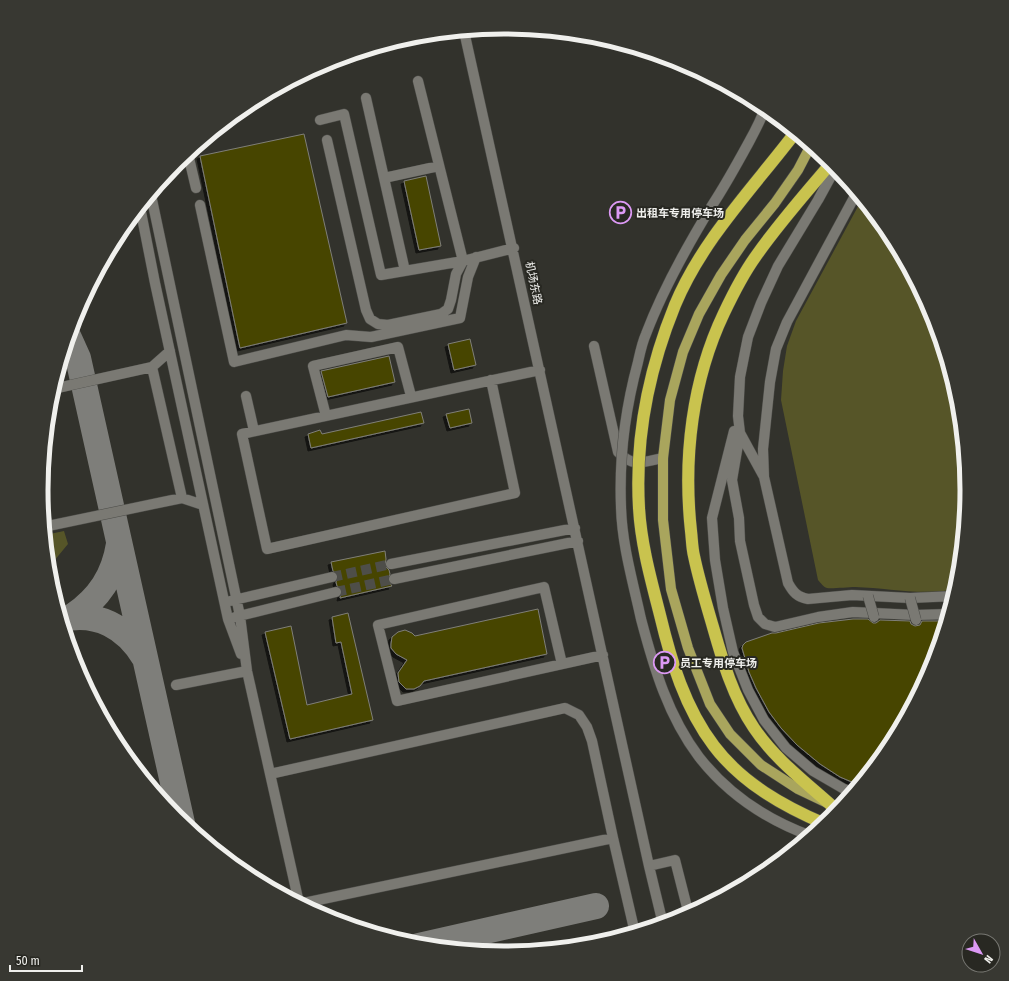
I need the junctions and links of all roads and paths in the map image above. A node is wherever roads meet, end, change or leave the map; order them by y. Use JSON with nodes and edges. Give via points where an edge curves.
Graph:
{"nodes":[{"id":1,"x":465,"y":36,"type":"edge"},
{"id":2,"x":418,"y":81,"type":"dead end"},
{"id":3,"x":366,"y":98,"type":"dead end"},
{"id":4,"x":763,"y":115,"type":"edge"},
{"id":5,"x":320,"y":120,"type":"dead end"},
{"id":6,"x":793,"y":137,"type":"edge"},
{"id":7,"x":327,"y":140,"type":"dead end"},
{"id":8,"x":808,"y":150,"type":"edge"},
{"id":9,"x":190,"y":161,"type":"edge"},
{"id":10,"x":439,"y":166,"type":"junction"},
{"id":11,"x":827,"y":168,"type":"edge"},
{"id":12,"x":832,"y":174,"type":"edge"},
{"id":13,"x":384,"y":178,"type":"junction"},
{"id":14,"x":196,"y":188,"type":"dead end"},
{"id":15,"x":854,"y":197,"type":"edge"},
{"id":16,"x":152,"y":201,"type":"edge"},
{"id":17,"x":200,"y":205,"type":"dead end"},
{"id":18,"x":141,"y":214,"type":"edge"},
{"id":19,"x":514,"y":248,"type":"junction"},
{"id":20,"x":476,"y":257,"type":"junction"},
{"id":21,"x":463,"y":261,"type":"junction"},
{"id":22,"x":405,"y":271,"type":"junction"},
{"id":23,"x":594,"y":346,"type":"dead end"},
{"id":24,"x":170,"y":351,"type":"junction"},
{"id":25,"x":152,"y":367,"type":"junction"},
{"id":26,"x":540,"y":370,"type":"junction"},
{"id":27,"x":491,"y":380,"type":"junction"},
{"id":28,"x":60,"y":387,"type":"edge"},
{"id":29,"x":246,"y":396,"type":"dead end"},
{"id":30,"x":411,"y":396,"type":"junction"},
{"id":31,"x":326,"y":416,"type":"junction"},
{"id":32,"x":738,"y":416,"type":"junction"},
{"id":33,"x":254,"y":431,"type":"junction"},
{"id":34,"x":740,"y":433,"type":"junction"},
{"id":35,"x":663,"y":458,"type":"junction"},
{"id":36,"x":764,"y":477,"type":"junction"},
{"id":37,"x":182,"y":498,"type":"junction"},
{"id":38,"x":203,"y":505,"type":"junction"},
{"id":39,"x":50,"y":525,"type":"edge"},
{"id":40,"x":575,"y":528,"type":"junction"},
{"id":41,"x":578,"y":541,"type":"junction"},
{"id":42,"x":392,"y":564,"type":"tunnel mouth"},
{"id":43,"x":332,"y":577,"type":"tunnel mouth"},
{"id":44,"x":394,"y":580,"type":"tunnel mouth"},
{"id":45,"x":336,"y":592,"type":"tunnel mouth"},
{"id":46,"x":868,"y":596,"type":"junction"},
{"id":47,"x":948,"y":596,"type":"edge"},
{"id":48,"x":910,"y":598,"type":"junction"},
{"id":49,"x":237,"y":600,"type":"junction"},
{"id":50,"x":224,"y":602,"type":"junction"},
{"id":51,"x":944,"y":614,"type":"edge"},
{"id":52,"x":240,"y":616,"type":"junction"},
{"id":53,"x":874,"y":617,"type":"dead end"},
{"id":54,"x":228,"y":619,"type":"junction"},
{"id":55,"x":916,"y":620,"type":"dead end"},
{"id":56,"x":603,"y":655,"type":"junction"},
{"id":57,"x":562,"y":664,"type":"junction"},
{"id":58,"x":248,"y":671,"type":"junction"},
{"id":59,"x":176,"y":685,"type":"dead end"},
{"id":60,"x":270,"y":774,"type":"junction"},
{"id":61,"x":849,"y":790,"type":"edge"},
{"id":62,"x":833,"y":806,"type":"edge"},
{"id":63,"x":834,"y":806,"type":"edge"},
{"id":64,"x":818,"y":821,"type":"edge"},
{"id":65,"x":805,"y":834,"type":"edge"},
{"id":66,"x":613,"y":838,"type":"junction"},
{"id":67,"x":649,"y":866,"type":"junction"},
{"id":68,"x":297,"y":897,"type":"edge"},
{"id":69,"x":308,"y":902,"type":"edge"},
{"id":70,"x":687,"y":908,"type":"edge"},
{"id":71,"x":663,"y":918,"type":"edge"},
{"id":72,"x":634,"y":928,"type":"edge"}],
"edges":[{"from":1,"to":19,"type":"street","name":"机场东路"},
{"from":2,"to":10,"type":"street"},
{"from":3,"to":13,"type":"street"},
{"from":4,"to":65,"type":"street","bridge":true,"via":[[734,171],[675,269],[659,299],[644,337],[626,413],[622,449],[621,509],[628,564],[646,636],[662,690],[680,730],[716,777],[736,794],[757,810]]},
{"from":5,"to":22,"type":"street","via":[[344,114],[380,275]]},
{"from":6,"to":64,"type":"highway","bridge":true,"via":[[728,216],[690,275],[675,304],[650,384],[639,453],[639,508],[647,564],[663,629],[679,683],[695,718],[714,746],[746,779],[796,812]]},
{"from":7,"to":21,"type":"street","via":[[370,319],[378,324],[388,325],[441,314],[448,309],[452,300],[453,284]]},
{"from":8,"to":35,"type":"main road","via":[[775,203],[721,275],[699,314],[684,352],[670,400]]},
{"from":9,"to":14,"type":"street"},
{"from":10,"to":13,"type":"street"},
{"from":10,"to":21,"type":"street"},
{"from":11,"to":63,"type":"highway","via":[[755,257],[723,315],[706,360],[694,407],[689,451],[688,506],[694,555],[707,606],[721,655],[742,709],[770,749]]},
{"from":12,"to":32,"type":"street","via":[[778,266],[761,303],[748,337],[740,377]]},
{"from":13,"to":22,"type":"street"},
{"from":15,"to":36,"type":"street","via":[[787,322],[776,349],[763,449]]},
{"from":16,"to":49,"type":"street"},
{"from":17,"to":20,"type":"street","via":[[234,362],[346,335],[371,337],[460,318],[468,278]]},
{"from":18,"to":24,"type":"street"},
{"from":19,"to":20,"type":"street"},
{"from":19,"to":26,"type":"street","name":"机场东路"},
{"from":20,"to":21,"type":"street"},
{"from":21,"to":22,"type":"street"},
{"from":23,"to":35,"type":"street","via":[[618,452],[635,468]]},
{"from":24,"to":25,"type":"street"},
{"from":24,"to":38,"type":"street"},
{"from":25,"to":28,"type":"street"},
{"from":25,"to":37,"type":"street"},
{"from":26,"to":27,"type":"street"},
{"from":26,"to":40,"type":"street","name":"机场东路"},
{"from":27,"to":30,"type":"street"},
{"from":27,"to":33,"type":"street","via":[[515,493],[267,549],[242,434]]},
{"from":29,"to":33,"type":"street"},
{"from":30,"to":31,"type":"street"},
{"from":30,"to":31,"type":"street","via":[[398,347],[313,366]]},
{"from":31,"to":33,"type":"street"},
{"from":32,"to":34,"type":"street"},
{"from":32,"to":61,"type":"street","via":[[712,518],[715,560],[733,652],[748,690],[764,720],[786,748],[813,771]]},
{"from":34,"to":36,"type":"street"},
{"from":34,"to":51,"type":"street","via":[[732,480],[739,518],[740,542],[754,605],[758,617],[765,624],[775,628],[818,617],[853,612]]},
{"from":35,"to":62,"type":"main road","via":[[663,520],[671,589],[688,648],[710,704],[730,734],[761,766]]},
{"from":36,"to":46,"type":"street","via":[[788,583],[794,593],[808,600],[852,595]]},
{"from":37,"to":38,"type":"street"},
{"from":37,"to":39,"type":"street"},
{"from":38,"to":50,"type":"street"},
{"from":40,"to":41,"type":"street","name":"机场东路"},
{"from":40,"to":42,"type":"street"},
{"from":41,"to":44,"type":"street"},
{"from":41,"to":56,"type":"street","name":"机场东路"},
{"from":43,"to":49,"type":"street"},
{"from":45,"to":52,"type":"street"},
{"from":46,"to":48,"type":"street"},
{"from":46,"to":53,"type":"street","bridge":true},
{"from":47,"to":48,"type":"street"},
{"from":48,"to":55,"type":"street","bridge":true},
{"from":49,"to":50,"type":"street"},
{"from":49,"to":52,"type":"street"},
{"from":50,"to":54,"type":"street"},
{"from":52,"to":54,"type":"street"},
{"from":52,"to":58,"type":"street"},
{"from":54,"to":58,"type":"street"},
{"from":56,"to":57,"type":"street"},
{"from":56,"to":67,"type":"street","name":"机场东路"},
{"from":57,"to":57,"type":"street","via":[[397,701],[378,625],[544,587]]},
{"from":58,"to":59,"type":"street"},
{"from":58,"to":60,"type":"street"},
{"from":60,"to":66,"type":"street","via":[[565,708],[580,715],[587,727]]},
{"from":60,"to":68,"type":"street"},
{"from":66,"to":69,"type":"street"},
{"from":66,"to":72,"type":"street"},
{"from":67,"to":70,"type":"street","via":[[675,860]]},
{"from":67,"to":71,"type":"street","name":"机场东路"}]}
